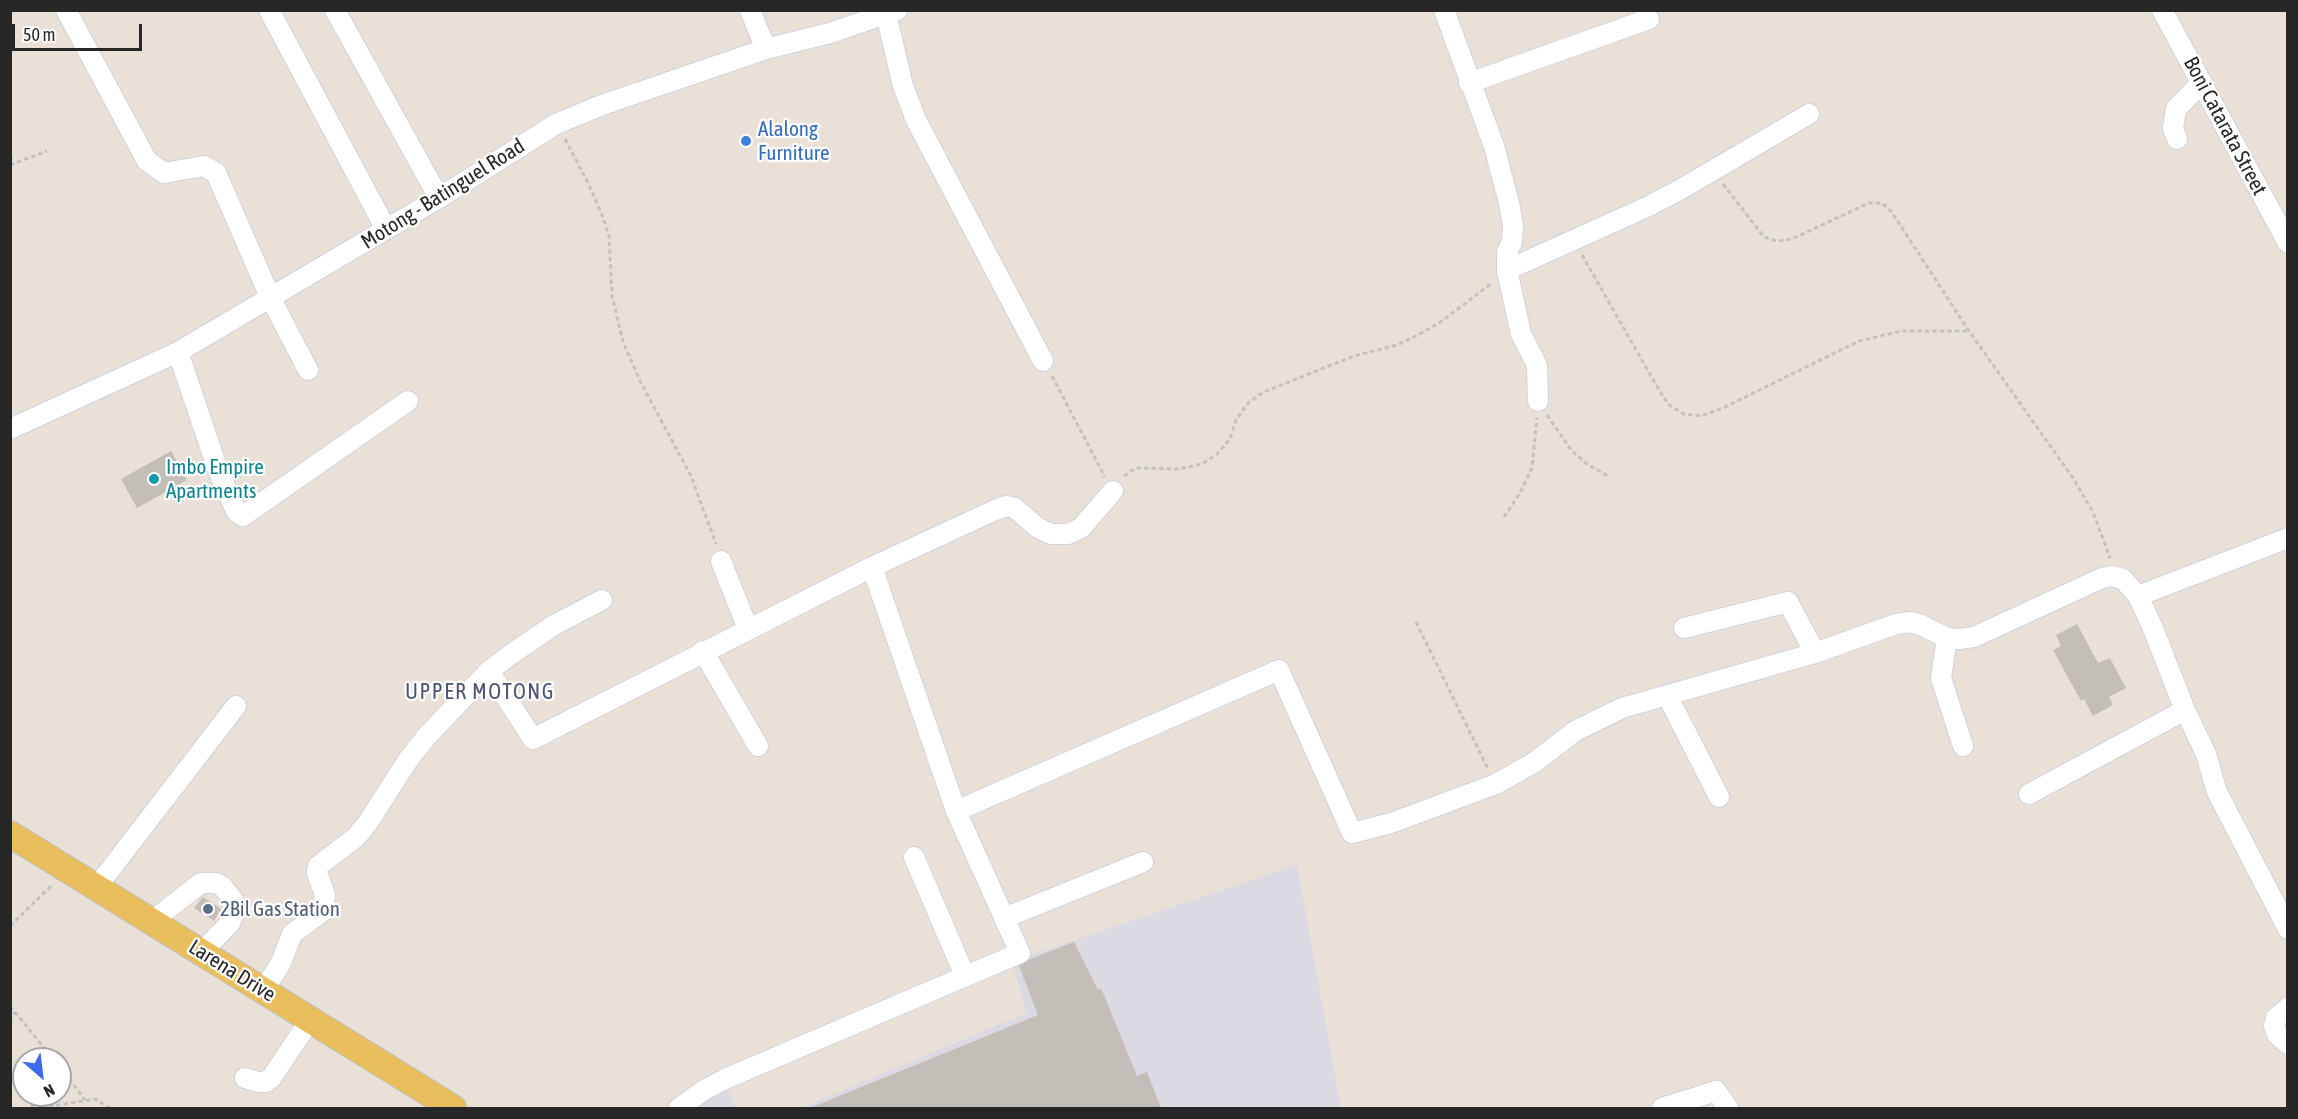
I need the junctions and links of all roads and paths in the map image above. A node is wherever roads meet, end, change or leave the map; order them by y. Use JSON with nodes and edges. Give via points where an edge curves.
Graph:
{"nodes":[{"id":1,"x":66,"y":10,"type":"edge"},
{"id":2,"x":269,"y":10,"type":"edge"},
{"id":3,"x":335,"y":10,"type":"edge"},
{"id":4,"x":750,"y":10,"type":"edge"},
{"id":5,"x":1444,"y":10,"type":"edge"},
{"id":6,"x":2162,"y":10,"type":"edge"},
{"id":7,"x":891,"y":12,"type":"edge"},
{"id":8,"x":1649,"y":19,"type":"dead end"},
{"id":9,"x":766,"y":49,"type":"junction"},
{"id":10,"x":2202,"y":82,"type":"junction"},
{"id":11,"x":1469,"y":83,"type":"junction"},
{"id":12,"x":1809,"y":114,"type":"dead end"},
{"id":13,"x":556,"y":124,"type":"junction"},
{"id":14,"x":2177,"y":139,"type":"dead end"},
{"id":15,"x":47,"y":151,"type":"dead end"},
{"id":16,"x":10,"y":157,"type":"edge"},
{"id":17,"x":12,"y":165,"type":"edge"},
{"id":18,"x":1713,"y":171,"type":"junction"},
{"id":19,"x":439,"y":198,"type":"junction"},
{"id":20,"x":386,"y":229,"type":"junction"},
{"id":21,"x":2286,"y":236,"type":"edge"},
{"id":22,"x":1574,"y":240,"type":"junction"},
{"id":23,"x":1507,"y":270,"type":"junction"},
{"id":24,"x":271,"y":299,"type":"junction"},
{"id":25,"x":1969,"y":331,"type":"junction"},
{"id":26,"x":178,"y":352,"type":"junction"},
{"id":27,"x":1043,"y":361,"type":"joint"},
{"id":28,"x":308,"y":370,"type":"dead end"},
{"id":29,"x":408,"y":401,"type":"dead end"},
{"id":30,"x":1538,"y":401,"type":"junction"},
{"id":31,"x":13,"y":421,"type":"edge"},
{"id":32,"x":1610,"y":477,"type":"dead end"},
{"id":33,"x":1113,"y":491,"type":"junction"},
{"id":34,"x":1504,"y":517,"type":"dead end"},
{"id":35,"x":2288,"y":538,"type":"edge"},
{"id":36,"x":721,"y":561,"type":"joint"},
{"id":37,"x":872,"y":567,"type":"junction"},
{"id":38,"x":2112,"y":576,"type":"junction"},
{"id":39,"x":2138,"y":596,"type":"junction"},
{"id":40,"x":602,"y":600,"type":"dead end"},
{"id":41,"x":1416,"y":622,"type":"dead end"},
{"id":42,"x":1684,"y":628,"type":"dead end"},
{"id":43,"x":747,"y":629,"type":"junction"},
{"id":44,"x":1947,"y":638,"type":"junction"},
{"id":45,"x":704,"y":651,"type":"junction"},
{"id":46,"x":1815,"y":653,"type":"junction"},
{"id":47,"x":489,"y":671,"type":"junction"},
{"id":48,"x":1667,"y":695,"type":"junction"},
{"id":49,"x":236,"y":705,"type":"dead end"},
{"id":50,"x":2185,"y":710,"type":"junction"},
{"id":51,"x":758,"y":746,"type":"dead end"},
{"id":52,"x":1963,"y":746,"type":"dead end"},
{"id":53,"x":1496,"y":784,"type":"junction"},
{"id":54,"x":2030,"y":794,"type":"dead end"},
{"id":55,"x":1719,"y":797,"type":"dead end"},
{"id":56,"x":956,"y":811,"type":"junction"},
{"id":57,"x":10,"y":834,"type":"edge"},
{"id":58,"x":914,"y":857,"type":"dead end"},
{"id":59,"x":1143,"y":862,"type":"dead end"},
{"id":60,"x":68,"y":870,"type":"junction"},
{"id":61,"x":96,"y":888,"type":"junction"},
{"id":62,"x":1004,"y":918,"type":"junction"},
{"id":63,"x":151,"y":922,"type":"junction"},
{"id":64,"x":10,"y":926,"type":"edge"},
{"id":65,"x":2288,"y":929,"type":"edge"},
{"id":66,"x":201,"y":952,"type":"junction"},
{"id":67,"x":965,"y":976,"type":"junction"},
{"id":68,"x":263,"y":991,"type":"junction"},
{"id":69,"x":10,"y":1006,"type":"edge"},
{"id":70,"x":2288,"y":1008,"type":"edge"},
{"id":71,"x":15,"y":1012,"type":"junction"},
{"id":72,"x":310,"y":1020,"type":"junction"},
{"id":73,"x":10,"y":1021,"type":"edge"},
{"id":74,"x":2288,"y":1044,"type":"edge"},
{"id":75,"x":43,"y":1047,"type":"edge"},
{"id":76,"x":245,"y":1078,"type":"dead end"},
{"id":77,"x":72,"y":1083,"type":"edge"},
{"id":78,"x":85,"y":1100,"type":"junction"},
{"id":79,"x":72,"y":1102,"type":"edge"},
{"id":80,"x":110,"y":1108,"type":"edge"},
{"id":81,"x":453,"y":1108,"type":"edge"},
{"id":82,"x":679,"y":1108,"type":"edge"},
{"id":83,"x":1662,"y":1108,"type":"edge"},
{"id":84,"x":1728,"y":1108,"type":"edge"}],
"edges":[{"from":1,"to":24,"type":"street","via":[[147,162],[164,174],[204,166],[216,173]]},
{"from":2,"to":20,"type":"street"},
{"from":3,"to":19,"type":"street"},
{"from":4,"to":9,"type":"street"},
{"from":5,"to":11,"type":"street"},
{"from":6,"to":10,"type":"street","name":"Boni Catarata Street"},
{"from":7,"to":9,"type":"street","name":"Motong - Batinguel Road"},
{"from":7,"to":27,"type":"street","via":[[903,87],[916,120]]},
{"from":8,"to":11,"type":"street"},
{"from":9,"to":13,"type":"street","name":"Motong - Batinguel Road"},
{"from":10,"to":14,"type":"street","via":[[2176,109],[2173,128]]},
{"from":10,"to":21,"type":"street","name":"Boni Catarata Street"},
{"from":11,"to":23,"type":"street","via":[[1494,146],[1509,203],[1513,226]]},
{"from":12,"to":18,"type":"street"},
{"from":13,"to":19,"type":"street","name":"Motong - Batinguel Road"},
{"from":13,"to":36,"type":"path","via":[[602,212],[609,236],[612,296],[623,342],[691,476]]},
{"from":15,"to":17,"type":"path"},
{"from":16,"to":17,"type":"path"},
{"from":18,"to":22,"type":"street"},
{"from":18,"to":25,"type":"path","via":[[1764,237],[1777,241],[1792,239],[1869,203],[1882,203]]},
{"from":19,"to":20,"type":"street","name":"Motong - Batinguel Road"},
{"from":20,"to":24,"type":"street","name":"Motong - Batinguel Road"},
{"from":22,"to":23,"type":"street"},
{"from":22,"to":25,"type":"path","via":[[1659,390],[1670,405],[1684,414],[1701,416],[1723,408],[1859,341],[1902,331]]},
{"from":23,"to":30,"type":"street","via":[[1521,334],[1537,365]]},
{"from":23,"to":33,"type":"path","via":[[1473,299],[1418,335],[1264,392],[1249,402],[1236,420],[1230,439],[1202,464],[1179,469],[1137,468],[1119,481]]},
{"from":24,"to":26,"type":"street","name":"Motong - Batinguel Road"},
{"from":24,"to":28,"type":"street"},
{"from":25,"to":38,"type":"path","via":[[2093,512],[2109,555]]},
{"from":26,"to":29,"type":"street","via":[[223,483],[236,511],[243,516]]},
{"from":26,"to":31,"type":"street","name":"Motong - Batinguel Road"},
{"from":27,"to":33,"type":"path"},
{"from":30,"to":32,"type":"path","via":[[1572,451],[1587,465]]},
{"from":30,"to":34,"type":"path","via":[[1532,468]]},
{"from":33,"to":37,"type":"street","via":[[1081,528],[1068,534],[1051,534],[1015,508],[1006,507]]},
{"from":35,"to":39,"type":"street"},
{"from":36,"to":43,"type":"street"},
{"from":37,"to":43,"type":"street"},
{"from":37,"to":56,"type":"street"},
{"from":38,"to":39,"type":"street","via":[[2123,579]]},
{"from":38,"to":44,"type":"street","via":[[1974,637]]},
{"from":39,"to":50,"type":"street"},
{"from":40,"to":47,"type":"street","via":[[532,639]]},
{"from":41,"to":53,"type":"path"},
{"from":42,"to":46,"type":"street","via":[[1788,602]]},
{"from":43,"to":45,"type":"street"},
{"from":44,"to":46,"type":"street","via":[[1910,622]]},
{"from":44,"to":52,"type":"street","via":[[1941,678]]},
{"from":45,"to":47,"type":"street","via":[[533,739]]},
{"from":45,"to":51,"type":"street"},
{"from":46,"to":48,"type":"street"},
{"from":47,"to":68,"type":"street","via":[[427,735],[355,838],[318,866],[325,895],[323,910],[292,934],[281,963]]},
{"from":48,"to":53,"type":"street","via":[[1600,717]]},
{"from":48,"to":55,"type":"street"},
{"from":49,"to":61,"type":"street"},
{"from":50,"to":54,"type":"street"},
{"from":50,"to":65,"type":"street","via":[[2206,754],[2217,792]]},
{"from":53,"to":56,"type":"street","via":[[1353,833],[1279,670]]},
{"from":56,"to":62,"type":"street"},
{"from":57,"to":60,"type":"main road","name":"Larena Drive"},
{"from":58,"to":67,"type":"street"},
{"from":59,"to":62,"type":"street"},
{"from":60,"to":61,"type":"main road","name":"Larena Drive"},
{"from":60,"to":64,"type":"path"},
{"from":61,"to":63,"type":"main road","name":"Larena Drive"},
{"from":62,"to":67,"type":"street","via":[[1020,953]]},
{"from":63,"to":66,"type":"main road","name":"Larena Drive"},
{"from":63,"to":66,"type":"street","via":[[201,883],[217,883],[233,900],[233,915]]},
{"from":66,"to":68,"type":"main road","name":"Larena Drive"},
{"from":67,"to":82,"type":"street","via":[[725,1079]]},
{"from":68,"to":72,"type":"main road","name":"Larena Drive"},
{"from":69,"to":71,"type":"path"},
{"from":70,"to":74,"type":"street","via":[[2276,1018],[2274,1026]]},
{"from":71,"to":73,"type":"path"},
{"from":71,"to":75,"type":"path"},
{"from":72,"to":76,"type":"street","via":[[272,1077],[266,1082]]},
{"from":72,"to":81,"type":"main road","name":"Larena Drive"},
{"from":77,"to":78,"type":"path"},
{"from":78,"to":79,"type":"path"},
{"from":78,"to":80,"type":"path","via":[[95,1099]]},
{"from":83,"to":84,"type":"street","via":[[1716,1091]]}]}
